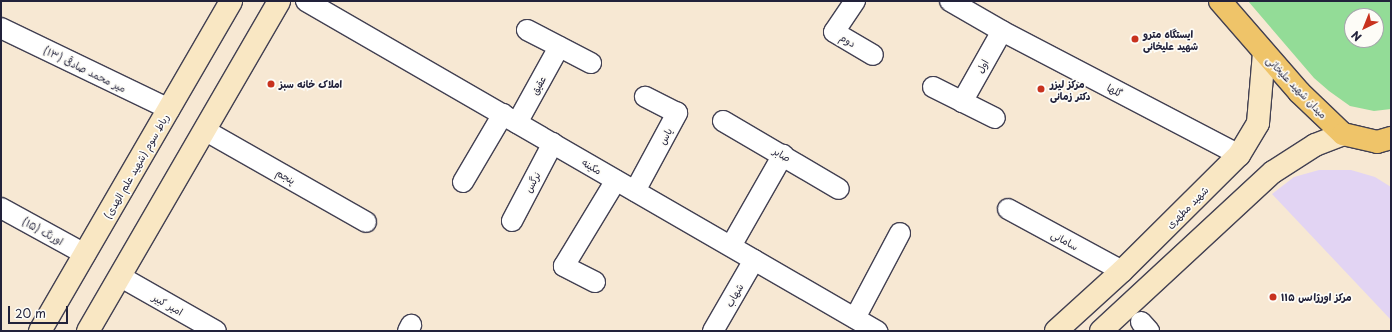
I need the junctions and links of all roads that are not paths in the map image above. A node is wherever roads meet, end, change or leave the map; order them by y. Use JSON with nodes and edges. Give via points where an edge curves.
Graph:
{"nodes":[{"id":1,"x":232,"y":1,"type":"edge"},
{"id":2,"x":279,"y":1,"type":"edge"},
{"id":3,"x":306,"y":1,"type":"edge"},
{"id":4,"x":854,"y":1,"type":"edge"},
{"id":5,"x":950,"y":1,"type":"edge"},
{"id":6,"x":1220,"y":1,"type":"edge"},
{"id":7,"x":1,"y":28,"type":"edge"},
{"id":8,"x":527,"y":30,"type":"dead end"},
{"id":9,"x":1002,"y":31,"type":"junction"},
{"id":10,"x":559,"y":47,"type":"junction"},
{"id":11,"x":1264,"y":53,"type":"junction"},
{"id":12,"x":873,"y":55,"type":"dead end"},
{"id":13,"x":591,"y":64,"type":"dead end"},
{"id":14,"x":933,"y":87,"type":"dead end"},
{"id":15,"x":645,"y":97,"type":"dead end"},
{"id":16,"x":962,"y":102,"type":"junction"},
{"id":17,"x":169,"y":109,"type":"junction"},
{"id":18,"x":995,"y":118,"type":"dead end"},
{"id":19,"x":510,"y":119,"type":"junction"},
{"id":20,"x":723,"y":121,"type":"dead end"},
{"id":21,"x":206,"y":131,"type":"junction"},
{"id":22,"x":1343,"y":134,"type":"junction"},
{"id":23,"x":553,"y":143,"type":"junction"},
{"id":24,"x":1386,"y":143,"type":"edge"},
{"id":25,"x":783,"y":155,"type":"junction"},
{"id":26,"x":1239,"y":155,"type":"junction"},
{"id":27,"x":616,"y":180,"type":"junction"},
{"id":28,"x":463,"y":182,"type":"dead end"},
{"id":29,"x":840,"y":189,"type":"dead end"},
{"id":30,"x":635,"y":191,"type":"junction"},
{"id":31,"x":1,"y":208,"type":"edge"},
{"id":32,"x":1008,"y":209,"type":"dead end"},
{"id":33,"x":512,"y":221,"type":"dead end"},
{"id":34,"x":366,"y":222,"type":"dead end"},
{"id":35,"x":900,"y":233,"type":"dead end"},
{"id":36,"x":731,"y":246,"type":"junction"},
{"id":37,"x":85,"y":254,"type":"junction"},
{"id":38,"x":754,"y":260,"type":"junction"},
{"id":39,"x":1122,"y":271,"type":"junction"},
{"id":40,"x":121,"y":276,"type":"junction"},
{"id":41,"x":595,"y":282,"type":"dead end"},
{"id":42,"x":855,"y":318,"type":"junction"},
{"id":43,"x":40,"y":331,"type":"edge"},
{"id":44,"x":88,"y":331,"type":"edge"},
{"id":45,"x":216,"y":331,"type":"edge"},
{"id":46,"x":713,"y":331,"type":"edge"},
{"id":47,"x":877,"y":331,"type":"edge"},
{"id":48,"x":1056,"y":331,"type":"edge"},
{"id":49,"x":1101,"y":331,"type":"edge"}],
"edges":[{"from":1,"to":17,"type":"main road","name":"رباط سوم (شهید علم الهدی)"},
{"from":2,"to":21,"type":"main road"},
{"from":3,"to":19,"type":"street","name":"مکینه"},
{"from":4,"to":12,"type":"street","name":"دوم","via":[[834,32]]},
{"from":5,"to":9,"type":"street","name":"گلها"},
{"from":6,"to":11,"type":"main road","name":"میدان شهید علیخانی"},
{"from":7,"to":17,"type":"street","name":"میر محمد صادقی (۱۳)"},
{"from":8,"to":10,"type":"street"},
{"from":9,"to":16,"type":"street","name":"اول"},
{"from":9,"to":26,"type":"street","name":"گلها"},
{"from":10,"to":13,"type":"street"},
{"from":10,"to":19,"type":"street","name":"عقیق"},
{"from":11,"to":22,"type":"main road","name":"میدان شهید علیخانی"},
{"from":11,"to":26,"type":"main road","name":"شهید مطهری","via":[[1258,123]]},
{"from":14,"to":16,"type":"street"},
{"from":15,"to":30,"type":"street","name":"یاس","via":[[677,113]]},
{"from":16,"to":18,"type":"street"},
{"from":17,"to":37,"type":"main road","name":"رباط سوم (شهید علم الهدی)"},
{"from":19,"to":23,"type":"street","name":"مکینه"},
{"from":19,"to":28,"type":"street","name":"عقیق"},
{"from":20,"to":25,"type":"street","name":"صابر"},
{"from":21,"to":34,"type":"street","name":"پنجم"},
{"from":21,"to":40,"type":"main road"},
{"from":22,"to":24,"type":"main road"},
{"from":22,"to":49,"type":"main road","via":[[1315,145],[1273,172]]},
{"from":23,"to":27,"type":"street","name":"مکینه"},
{"from":23,"to":33,"type":"street","name":"نرگس"},
{"from":25,"to":29,"type":"street","name":"صابر"},
{"from":25,"to":36,"type":"street"},
{"from":26,"to":39,"type":"main road","name":"شهید مطهری"},
{"from":27,"to":30,"type":"street","name":"مکینه"},
{"from":27,"to":41,"type":"street","via":[[564,266]]},
{"from":30,"to":36,"type":"street","name":"مکینه"},
{"from":31,"to":37,"type":"street","name":"اورنگ (۱۵)"},
{"from":32,"to":39,"type":"street","name":"سامانی"},
{"from":35,"to":42,"type":"street"},
{"from":36,"to":38,"type":"street","name":"مکینه"},
{"from":37,"to":43,"type":"main road","name":"رباط سوم (شهید علم الهدی)"},
{"from":38,"to":42,"type":"street","name":"مکینه"},
{"from":38,"to":46,"type":"street","name":"شهاب"},
{"from":39,"to":48,"type":"main road","name":"شهید مطهری"},
{"from":40,"to":44,"type":"main road"},
{"from":40,"to":45,"type":"street","name":"امیر کبیر"},
{"from":42,"to":47,"type":"street","name":"مکینه"}]}
